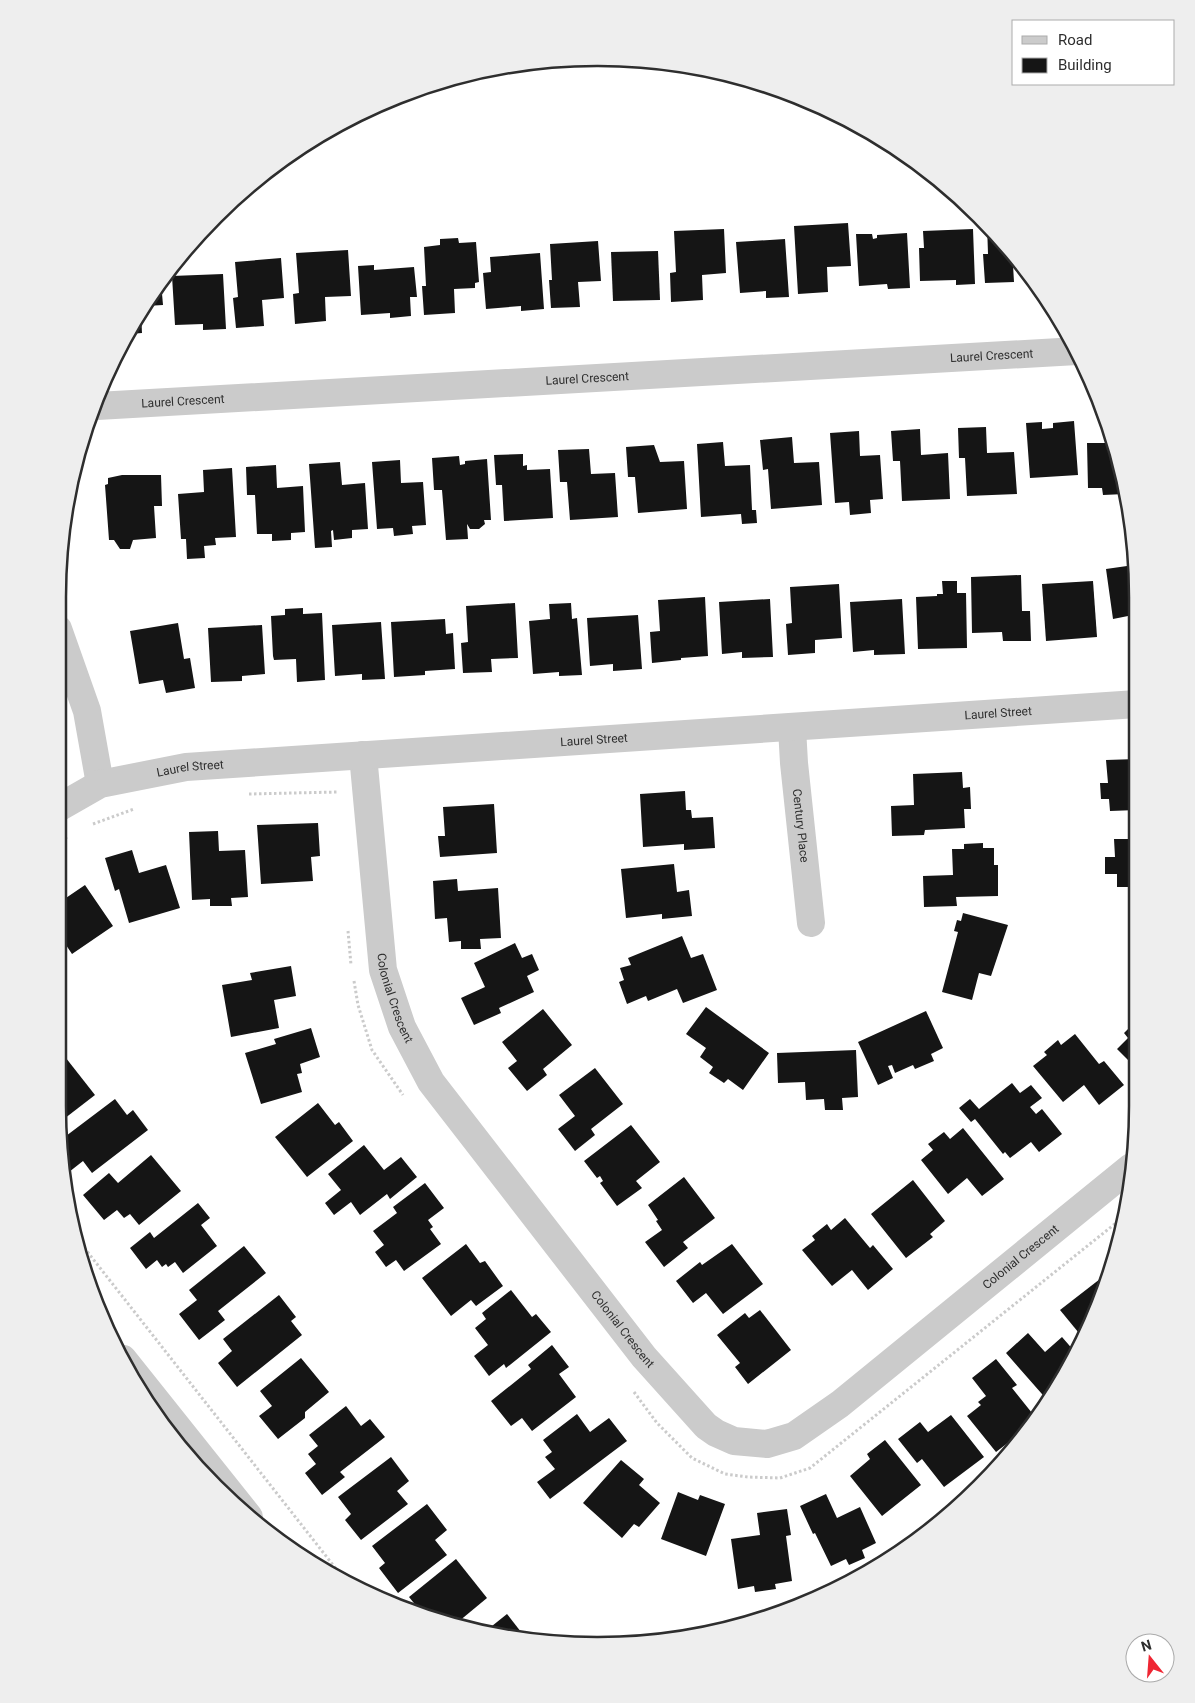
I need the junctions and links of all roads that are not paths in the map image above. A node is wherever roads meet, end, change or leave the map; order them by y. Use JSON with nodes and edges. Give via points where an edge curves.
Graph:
{"nodes":[{"id":1,"x":1068,"y":352,"type":"edge"},
{"id":2,"x":102,"y":406,"type":"edge"},
{"id":3,"x":66,"y":651,"type":"edge"},
{"id":4,"x":1129,"y":705,"type":"edge"},
{"id":5,"x":792,"y":728,"type":"junction"},
{"id":6,"x":363,"y":755,"type":"junction"},
{"id":7,"x":100,"y":784,"type":"junction"},
{"id":8,"x":66,"y":803,"type":"edge"},
{"id":9,"x":811,"y":923,"type":"dead end"},
{"id":10,"x":1124,"y":1172,"type":"edge"},
{"id":11,"x":151,"y":1393,"type":"edge"},
{"id":12,"x":214,"y":1472,"type":"edge"}],
"edges":[{"from":1,"to":2,"type":"street","name":"Laurel Crescent"},
{"from":3,"to":7,"type":"street","via":[[87,710]]},
{"from":4,"to":5,"type":"street","name":"Laurel Street"},
{"from":5,"to":6,"type":"street","name":"Laurel Street"},
{"from":5,"to":9,"type":"street","name":"Century Place"},
{"from":6,"to":7,"type":"street","name":"Laurel Street","via":[[186,767]]},
{"from":6,"to":10,"type":"street","name":"Colonial Crescent","via":[[383,970],[402,1027],[431,1082],[644,1358],[696,1416],[725,1438],[767,1444],[804,1430]]},
{"from":7,"to":8,"type":"street","name":"Laurel Street"},
{"from":11,"to":12,"type":"street"}]}
